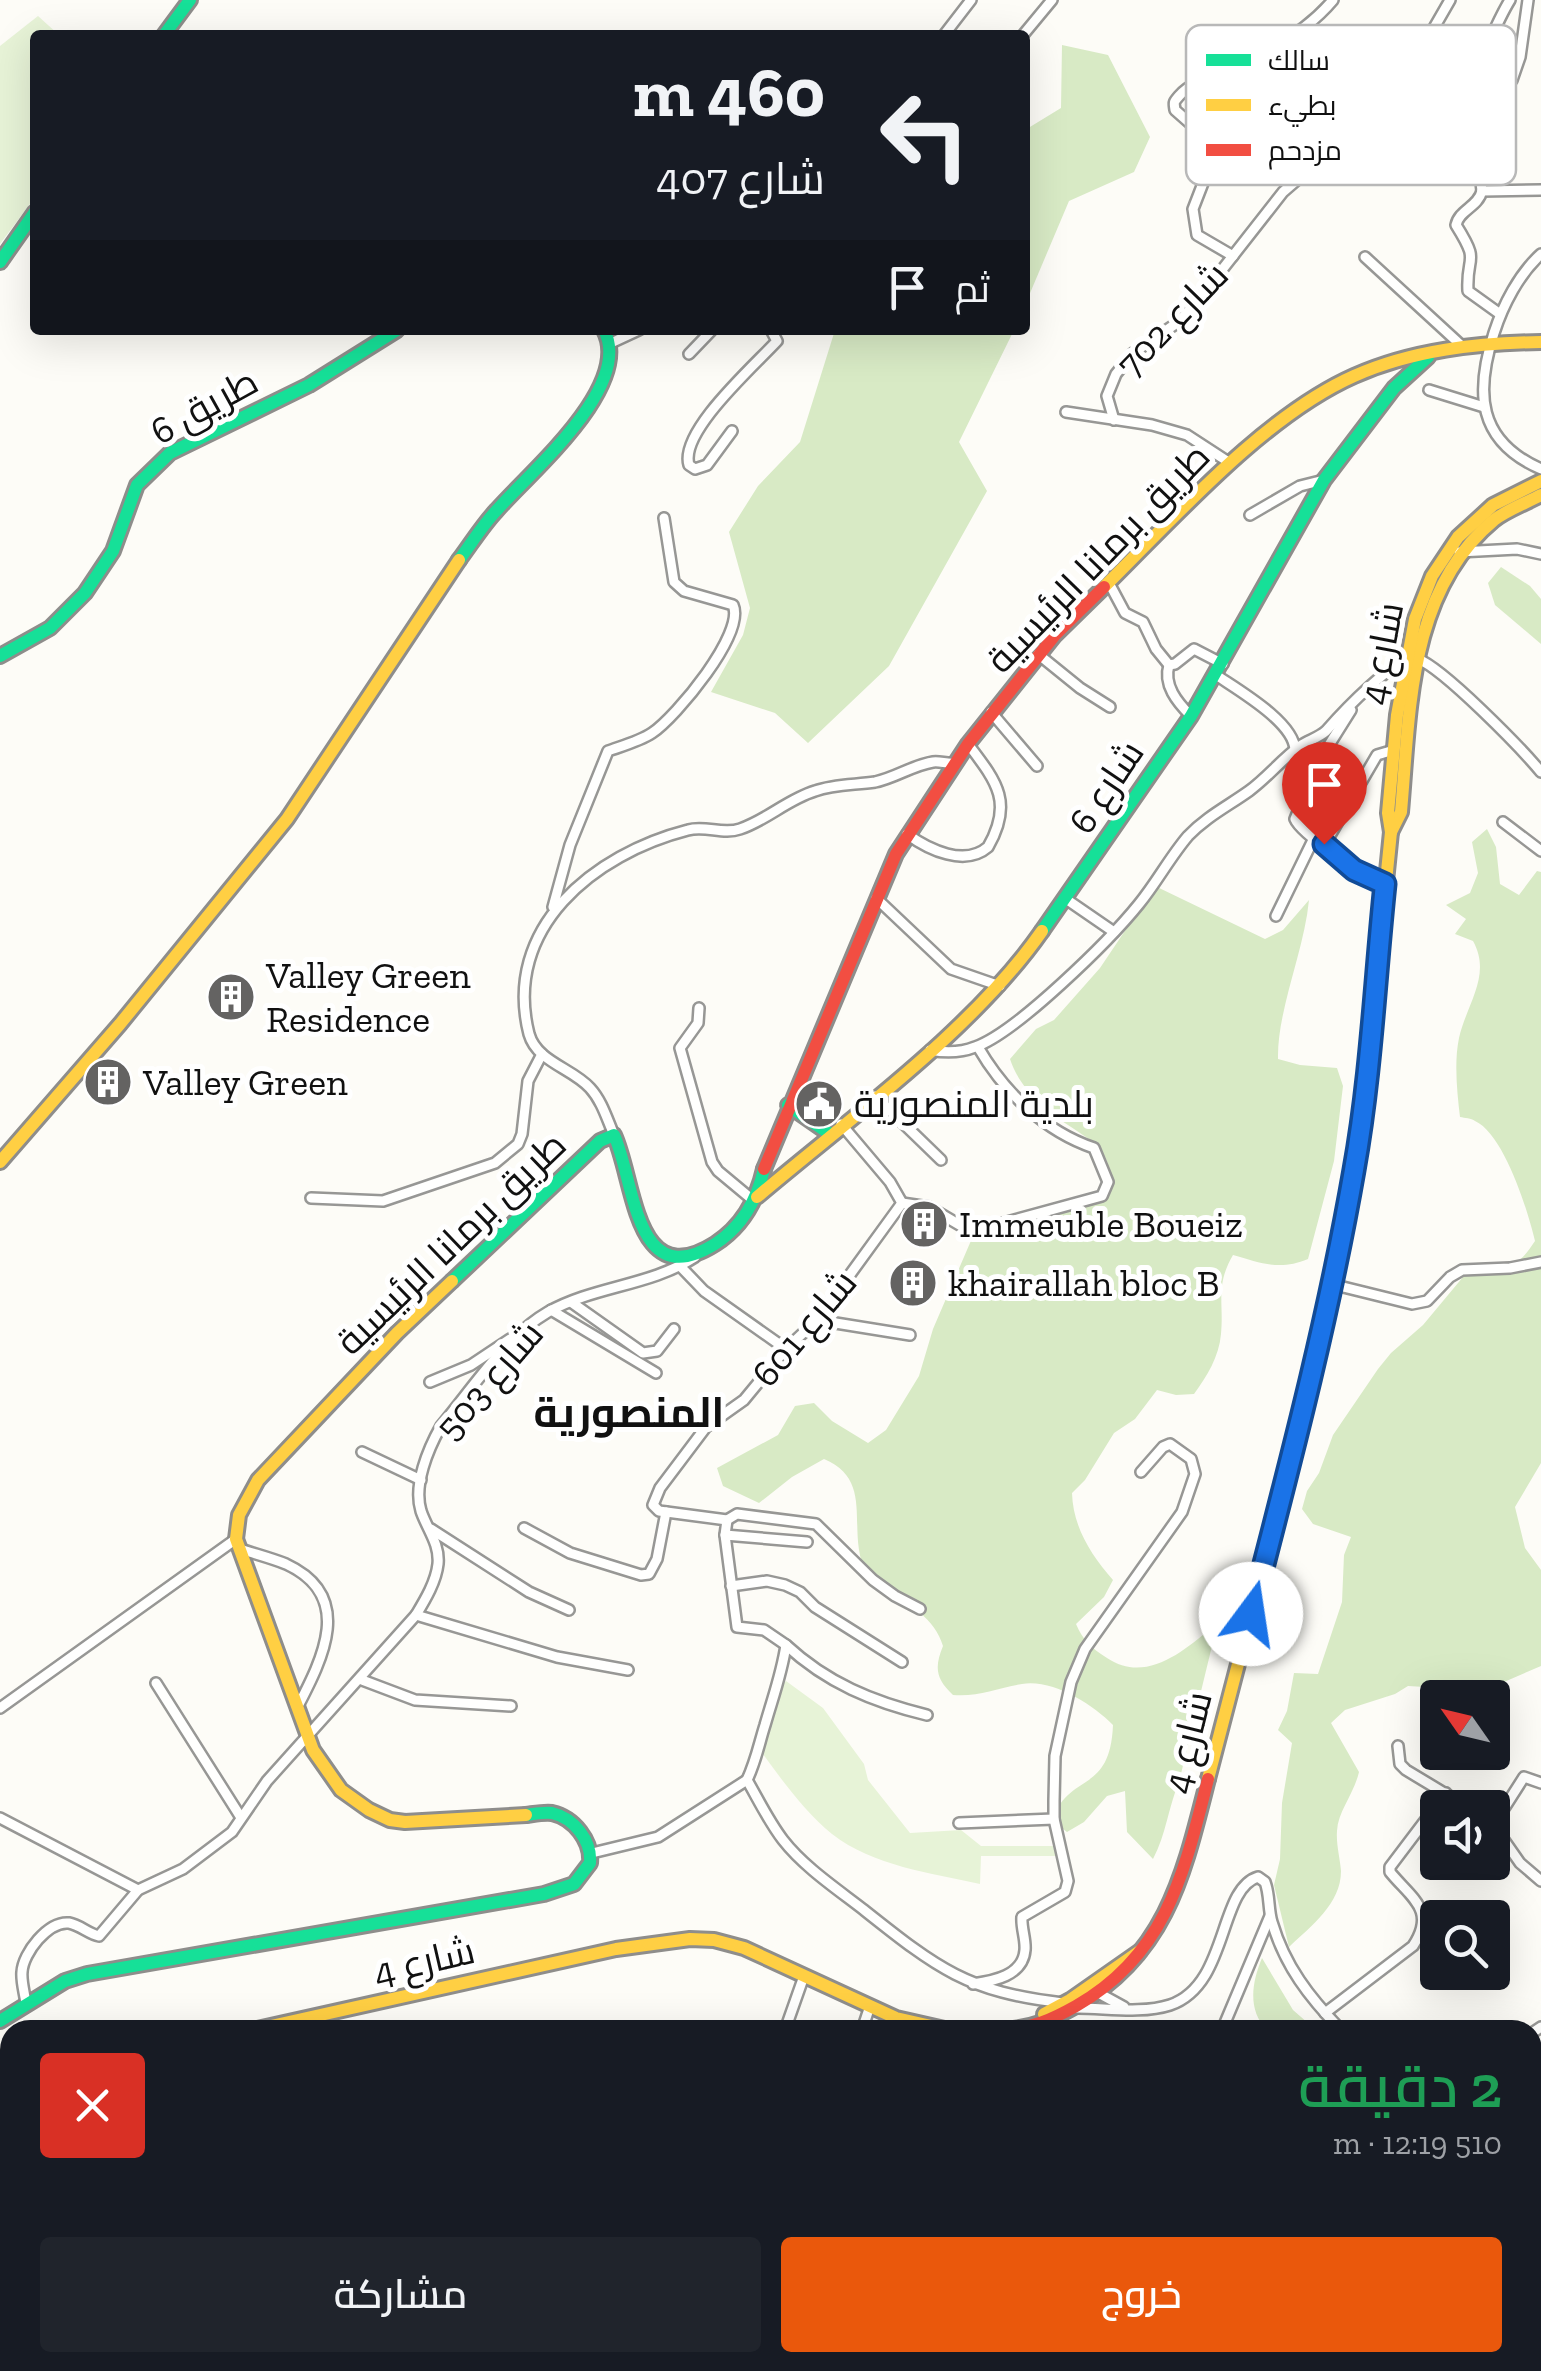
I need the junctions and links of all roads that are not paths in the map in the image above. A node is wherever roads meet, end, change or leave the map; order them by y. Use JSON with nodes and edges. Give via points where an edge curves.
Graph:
{"nodes":[{"id":1,"x":190,"y":0,"type":"edge"},
{"id":2,"x":971,"y":0,"type":"edge"},
{"id":3,"x":1052,"y":0,"type":"edge"},
{"id":4,"x":1333,"y":0,"type":"edge"},
{"id":5,"x":1450,"y":0,"type":"edge"},
{"id":6,"x":1510,"y":0,"type":"edge"},
{"id":7,"x":1528,"y":0,"type":"edge"},
{"id":8,"x":1305,"y":25,"type":"edge"},
{"id":9,"x":1436,"y":25,"type":"edge"},
{"id":10,"x":1496,"y":25,"type":"edge"},
{"id":11,"x":168,"y":30,"type":"edge"},
{"id":12,"x":948,"y":30,"type":"edge"},
{"id":13,"x":1026,"y":30,"type":"edge"},
{"id":14,"x":1516,"y":68,"type":"edge"},
{"id":15,"x":1186,"y":90,"type":"edge"},
{"id":16,"x":1186,"y":120,"type":"edge"},
{"id":17,"x":1202,"y":185,"type":"edge"},
{"id":18,"x":1292,"y":185,"type":"edge"},
{"id":19,"x":1481,"y":185,"type":"edge"},
{"id":20,"x":1541,"y":190,"type":"edge"},
{"id":21,"x":1482,"y":191,"type":"junction"},
{"id":22,"x":30,"y":219,"type":"edge"},
{"id":23,"x":1541,"y":254,"type":"edge"},
{"id":24,"x":1233,"y":256,"type":"junction"},
{"id":25,"x":1365,"y":257,"type":"dead end"},
{"id":26,"x":0,"y":262,"type":"edge"},
{"id":27,"x":1500,"y":314,"type":"junction"},
{"id":28,"x":388,"y":335,"type":"edge"},
{"id":29,"x":607,"y":335,"type":"edge"},
{"id":30,"x":629,"y":335,"type":"edge"},
{"id":31,"x":707,"y":335,"type":"edge"},
{"id":32,"x":773,"y":335,"type":"edge"},
{"id":33,"x":1541,"y":342,"type":"edge"},
{"id":34,"x":612,"y":343,"type":"junction"},
{"id":35,"x":1491,"y":343,"type":"junction"},
{"id":36,"x":1463,"y":347,"type":"junction"},
{"id":37,"x":1433,"y":352,"type":"junction"},
{"id":38,"x":689,"y":354,"type":"dead end"},
{"id":39,"x":1384,"y":367,"type":"junction"},
{"id":40,"x":1394,"y":388,"type":"junction"},
{"id":41,"x":1429,"y":390,"type":"dead end"},
{"id":42,"x":1484,"y":407,"type":"junction"},
{"id":43,"x":1066,"y":412,"type":"dead end"},
{"id":44,"x":1114,"y":420,"type":"junction"},
{"id":45,"x":732,"y":431,"type":"dead end"},
{"id":46,"x":1230,"y":463,"type":"junction"},
{"id":47,"x":1528,"y":464,"type":"junction"},
{"id":48,"x":1541,"y":469,"type":"edge"},
{"id":49,"x":1324,"y":480,"type":"junction"},
{"id":50,"x":1541,"y":482,"type":"edge"},
{"id":51,"x":1536,"y":495,"type":"edge"},
{"id":52,"x":1250,"y":515,"type":"dead end"},
{"id":53,"x":664,"y":518,"type":"dead end"},
{"id":54,"x":1453,"y":551,"type":"junction"},
{"id":55,"x":1541,"y":554,"type":"edge"},
{"id":56,"x":1109,"y":583,"type":"junction"},
{"id":57,"x":1038,"y":654,"type":"junction"},
{"id":58,"x":0,"y":656,"type":"edge"},
{"id":59,"x":1411,"y":659,"type":"junction"},
{"id":60,"x":1169,"y":664,"type":"junction"},
{"id":61,"x":1220,"y":670,"type":"junction"},
{"id":62,"x":1376,"y":683,"type":"junction"},
{"id":63,"x":1406,"y":695,"type":"junction"},
{"id":64,"x":1110,"y":707,"type":"dead end"},
{"id":65,"x":991,"y":712,"type":"junction"},
{"id":66,"x":1191,"y":716,"type":"junction"},
{"id":67,"x":968,"y":744,"type":"junction"},
{"id":68,"x":1296,"y":750,"type":"junction"},
{"id":69,"x":1394,"y":750,"type":"junction"},
{"id":70,"x":955,"y":762,"type":"junction"},
{"id":71,"x":1037,"y":766,"type":"dead end"},
{"id":72,"x":1541,"y":772,"type":"edge"},
{"id":73,"x":1503,"y":822,"type":"dead end"},
{"id":74,"x":1392,"y":832,"type":"junction"},
{"id":75,"x":907,"y":834,"type":"junction"},
{"id":76,"x":1314,"y":838,"type":"junction"},
{"id":77,"x":1324,"y":844,"type":"junction"},
{"id":78,"x":1541,"y":851,"type":"edge"},
{"id":79,"x":1385,"y":884,"type":"junction"},
{"id":80,"x":876,"y":898,"type":"junction"},
{"id":81,"x":1066,"y":899,"type":"junction"},
{"id":82,"x":552,"y":910,"type":"junction"},
{"id":83,"x":1276,"y":916,"type":"dead end"},
{"id":84,"x":1114,"y":932,"type":"junction"},
{"id":85,"x":1000,"y":986,"type":"junction"},
{"id":86,"x":699,"y":1008,"type":"dead end"},
{"id":87,"x":978,"y":1046,"type":"junction"},
{"id":88,"x":930,"y":1050,"type":"junction"},
{"id":89,"x":542,"y":1054,"type":"junction"},
{"id":90,"x":874,"y":1096,"type":"junction"},
{"id":91,"x":788,"y":1105,"type":"junction"},
{"id":92,"x":836,"y":1129,"type":"junction"},
{"id":93,"x":614,"y":1135,"type":"junction"},
{"id":94,"x":768,"y":1154,"type":"junction"},
{"id":95,"x":941,"y":1160,"type":"dead end"},
{"id":96,"x":0,"y":1162,"type":"edge"},
{"id":97,"x":792,"y":1166,"type":"junction"},
{"id":98,"x":311,"y":1198,"type":"dead end"},
{"id":99,"x":756,"y":1199,"type":"junction"},
{"id":100,"x":902,"y":1203,"type":"junction"},
{"id":101,"x":697,"y":1255,"type":"junction"},
{"id":102,"x":1541,"y":1262,"type":"edge"},
{"id":103,"x":680,"y":1266,"type":"junction"},
{"id":104,"x":1331,"y":1284,"type":"junction"},
{"id":105,"x":571,"y":1302,"type":"junction"},
{"id":106,"x":551,"y":1310,"type":"junction"},
{"id":107,"x":817,"y":1320,"type":"junction"},
{"id":108,"x":674,"y":1329,"type":"dead end"},
{"id":109,"x":520,"y":1332,"type":"junction"},
{"id":110,"x":910,"y":1335,"type":"dead end"},
{"id":111,"x":786,"y":1349,"type":"junction"},
{"id":112,"x":656,"y":1373,"type":"dead end"},
{"id":113,"x":430,"y":1382,"type":"dead end"},
{"id":114,"x":362,"y":1452,"type":"dead end"},
{"id":115,"x":1141,"y":1472,"type":"dead end"},
{"id":116,"x":421,"y":1480,"type":"junction"},
{"id":117,"x":666,"y":1512,"type":"junction"},
{"id":118,"x":728,"y":1520,"type":"junction"},
{"id":119,"x":429,"y":1528,"type":"junction"},
{"id":120,"x":524,"y":1528,"type":"dead end"},
{"id":121,"x":725,"y":1536,"type":"junction"},
{"id":122,"x":807,"y":1542,"type":"dead end"},
{"id":123,"x":238,"y":1544,"type":"junction"},
{"id":124,"x":731,"y":1586,"type":"junction"},
{"id":125,"x":920,"y":1609,"type":"dead end"},
{"id":126,"x":569,"y":1610,"type":"dead end"},
{"id":127,"x":416,"y":1616,"type":"junction"},
{"id":128,"x":786,"y":1644,"type":"junction"},
{"id":129,"x":902,"y":1662,"type":"dead end"},
{"id":130,"x":628,"y":1670,"type":"dead end"},
{"id":131,"x":362,"y":1680,"type":"junction"},
{"id":132,"x":156,"y":1684,"type":"dead end"},
{"id":133,"x":512,"y":1706,"type":"dead end"},
{"id":134,"x":0,"y":1708,"type":"edge"},
{"id":135,"x":298,"y":1708,"type":"junction"},
{"id":136,"x":927,"y":1715,"type":"dead end"},
{"id":137,"x":308,"y":1736,"type":"junction"},
{"id":138,"x":1398,"y":1746,"type":"dead end"},
{"id":139,"x":747,"y":1780,"type":"junction"},
{"id":140,"x":1541,"y":1783,"type":"edge"},
{"id":141,"x":1441,"y":1790,"type":"edge"},
{"id":142,"x":1510,"y":1798,"type":"edge"},
{"id":143,"x":240,"y":1816,"type":"junction"},
{"id":144,"x":0,"y":1818,"type":"edge"},
{"id":145,"x":1054,"y":1820,"type":"junction"},
{"id":146,"x":959,"y":1823,"type":"dead end"},
{"id":147,"x":1420,"y":1828,"type":"edge"},
{"id":148,"x":1510,"y":1849,"type":"edge"},
{"id":149,"x":592,"y":1853,"type":"junction"},
{"id":150,"x":1541,"y":1882,"type":"edge"},
{"id":151,"x":138,"y":1890,"type":"junction"},
{"id":152,"x":1270,"y":1916,"type":"junction"},
{"id":153,"x":804,"y":1976,"type":"junction"},
{"id":154,"x":970,"y":1984,"type":"junction"},
{"id":155,"x":1093,"y":1990,"type":"junction"},
{"id":156,"x":26,"y":2004,"type":"junction"},
{"id":157,"x":870,"y":2006,"type":"junction"},
{"id":158,"x":1070,"y":2006,"type":"junction"},
{"id":159,"x":1126,"y":2008,"type":"junction"},
{"id":160,"x":1324,"y":2013,"type":"junction"},
{"id":161,"x":2,"y":2020,"type":"edge"},
{"id":162,"x":296,"y":2020,"type":"edge"},
{"id":163,"x":789,"y":2020,"type":"edge"},
{"id":164,"x":865,"y":2020,"type":"edge"},
{"id":165,"x":905,"y":2020,"type":"edge"},
{"id":166,"x":1043,"y":2020,"type":"edge"},
{"id":167,"x":1226,"y":2020,"type":"edge"},
{"id":168,"x":1331,"y":2020,"type":"edge"}],
"edges":[{"from":1,"to":11,"type":"street"},
{"from":2,"to":12,"type":"street"},
{"from":3,"to":13,"type":"street"},
{"from":4,"to":8,"type":"street"},
{"from":5,"to":9,"type":"street","name":"شارع 702"},
{"from":6,"to":10,"type":"street"},
{"from":7,"to":14,"type":"street"},
{"from":15,"to":16,"type":"street","via":[[1174,110]]},
{"from":17,"to":24,"type":"street","via":[[1193,209],[1196,232]]},
{"from":18,"to":24,"type":"street","name":"شارع 702"},
{"from":19,"to":21,"type":"street"},
{"from":20,"to":21,"type":"street"},
{"from":21,"to":27,"type":"street","via":[[1456,225],[1473,259],[1468,292]]},
{"from":22,"to":26,"type":"street"},
{"from":23,"to":27,"type":"street"},
{"from":24,"to":44,"type":"street","name":"شارع 702","via":[[1185,316],[1116,374],[1107,396]]},
{"from":25,"to":36,"type":"street"},
{"from":27,"to":35,"type":"street"},
{"from":28,"to":58,"type":"street","name":"طريق 6","via":[[309,385],[170,453],[137,485],[112,552],[85,592],[50,628]]},
{"from":29,"to":34,"type":"street"},
{"from":30,"to":34,"type":"street"},
{"from":31,"to":38,"type":"street"},
{"from":32,"to":45,"type":"street","via":[[777,341],[710,414],[688,453],[689,466],[707,464]]},
{"from":33,"to":35,"type":"street","name":"طريق برمانا الرئيسية"},
{"from":34,"to":96,"type":"street","via":[[610,367],[593,400],[441,584],[287,819]]},
{"from":35,"to":36,"type":"street","name":"طريق برمانا الرئيسية"},
{"from":35,"to":42,"type":"street"},
{"from":36,"to":37,"type":"street","name":"طريق برمانا الرئيسية"},
{"from":37,"to":39,"type":"street","name":"طريق برمانا الرئيسية"},
{"from":37,"to":40,"type":"street","name":"شارع 6"},
{"from":39,"to":40,"type":"street"},
{"from":39,"to":46,"type":"street","name":"طريق برمانا الرئيسية","via":[[1312,398]]},
{"from":40,"to":49,"type":"street","name":"شارع 6"},
{"from":41,"to":42,"type":"street"},
{"from":42,"to":47,"type":"street","via":[[1502,442]]},
{"from":43,"to":44,"type":"street"},
{"from":44,"to":46,"type":"street","via":[[1187,435]]},
{"from":46,"to":56,"type":"street","name":"طريق برمانا الرئيسية"},
{"from":47,"to":48,"type":"street"},
{"from":47,"to":51,"type":"street"},
{"from":49,"to":52,"type":"street"},
{"from":49,"to":61,"type":"street","name":"شارع 6"},
{"from":50,"to":51,"type":"street","name":"شارع 4"},
{"from":51,"to":54,"type":"street","name":"شارع 4"},
{"from":53,"to":82,"type":"street","via":[[674,582],[734,605],[736,623],[708,671],[662,724],[608,751]]},
{"from":54,"to":55,"type":"street"},
{"from":54,"to":59,"type":"street","name":"شارع 4"},
{"from":56,"to":57,"type":"street","name":"طريق برمانا الرئيسية"},
{"from":56,"to":60,"type":"street"},
{"from":57,"to":64,"type":"street"},
{"from":57,"to":65,"type":"street","name":"طريق برمانا الرئيسية"},
{"from":59,"to":62,"type":"street"},
{"from":59,"to":63,"type":"street","name":"شارع 4"},
{"from":59,"to":72,"type":"street","via":[[1441,675]]},
{"from":60,"to":61,"type":"street","via":[[1194,650]]},
{"from":60,"to":66,"type":"street","via":[[1170,688]]},
{"from":61,"to":66,"type":"street","name":"شارع 6"},
{"from":61,"to":68,"type":"street","via":[[1293,738]]},
{"from":62,"to":68,"type":"street"},
{"from":62,"to":76,"type":"street","via":[[1341,723],[1295,816],[1297,826]]},
{"from":63,"to":69,"type":"street","name":"شارع 4"},
{"from":63,"to":74,"type":"street","name":"شارع 4","via":[[1401,812]]},
{"from":65,"to":67,"type":"street","name":"طريق برمانا الرئيسية"},
{"from":65,"to":71,"type":"street"},
{"from":66,"to":81,"type":"street","name":"شارع 6"},
{"from":67,"to":70,"type":"street","name":"طريق برمانا الرئيسية"},
{"from":67,"to":75,"type":"street","via":[[1002,801],[988,847],[968,858],[932,850]]},
{"from":68,"to":84,"type":"street","via":[[1188,836]]},
{"from":69,"to":74,"type":"street","name":"شارع 4"},
{"from":69,"to":77,"type":"street","via":[[1377,755]]},
{"from":70,"to":75,"type":"street","name":"طريق برمانا الرئيسية"},
{"from":70,"to":82,"type":"street","via":[[817,790],[735,831],[698,828],[664,838],[589,878]]},
{"from":73,"to":78,"type":"street"},
{"from":74,"to":79,"type":"street","name":"شارع 4"},
{"from":75,"to":80,"type":"street","name":"طريق برمانا الرئيسية"},
{"from":76,"to":77,"type":"street"},
{"from":76,"to":83,"type":"street"},
{"from":77,"to":79,"type":"street","via":[[1354,870]]},
{"from":79,"to":104,"type":"street","name":"شارع 4","via":[[1355,1168]]},
{"from":80,"to":85,"type":"street","via":[[946,966]]},
{"from":80,"to":91,"type":"street","name":"طريق برمانا الرئيسية"},
{"from":81,"to":84,"type":"street"},
{"from":81,"to":85,"type":"street","name":"شارع 6"},
{"from":82,"to":89,"type":"street","via":[[534,941],[523,993],[530,1036]]},
{"from":84,"to":87,"type":"street","via":[[1007,1030]]},
{"from":85,"to":88,"type":"street","name":"شارع 6"},
{"from":86,"to":99,"type":"street","via":[[698,1023],[680,1048],[702,1130],[718,1170]]},
{"from":87,"to":88,"type":"street"},
{"from":87,"to":100,"type":"street","via":[[1016,1098],[1061,1134],[1094,1148],[1108,1182],[1102,1196],[986,1228],[963,1227],[930,1207]]},
{"from":88,"to":90,"type":"street","name":"شارع 6"},
{"from":89,"to":93,"type":"street","via":[[589,1086]]},
{"from":89,"to":98,"type":"street","via":[[528,1081],[518,1144],[495,1163],[383,1201]]},
{"from":90,"to":92,"type":"street","name":"شارع 6"},
{"from":90,"to":95,"type":"street"},
{"from":91,"to":92,"type":"street"},
{"from":91,"to":94,"type":"street","name":"طريق برمانا الرئيسية"},
{"from":92,"to":97,"type":"street","name":"شارع 6"},
{"from":92,"to":100,"type":"street","via":[[890,1182]]},
{"from":93,"to":101,"type":"street","name":"طريق برمانا الرئيسية","via":[[636,1214],[653,1246],[670,1256]]},
{"from":93,"to":123,"type":"street","name":"طريق برمانا الرئيسية","via":[[588,1151],[397,1333],[258,1480],[240,1511]]},
{"from":94,"to":97,"type":"street"},
{"from":94,"to":99,"type":"street","name":"طريق برمانا الرئيسية"},
{"from":97,"to":99,"type":"street","name":"شارع 6"},
{"from":99,"to":101,"type":"street","name":"طريق برمانا الرئيسية"},
{"from":100,"to":107,"type":"street","name":"شارع 601"},
{"from":101,"to":103,"type":"street","name":"شارع 503"},
{"from":102,"to":104,"type":"street","via":[[1462,1270],[1427,1300],[1412,1304]]},
{"from":103,"to":105,"type":"street","name":"شارع 503"},
{"from":103,"to":111,"type":"street"},
{"from":104,"to":155,"type":"street","name":"شارع 4","via":[[1192,1844],[1171,1906],[1132,1966]]},
{"from":105,"to":106,"type":"street","name":"شارع 503"},
{"from":105,"to":108,"type":"street","via":[[643,1353],[658,1352]]},
{"from":106,"to":109,"type":"street","name":"شارع 503"},
{"from":106,"to":112,"type":"street"},
{"from":107,"to":110,"type":"street"},
{"from":107,"to":111,"type":"street","name":"شارع 601"},
{"from":109,"to":113,"type":"street","via":[[471,1365]]},
{"from":109,"to":116,"type":"street","name":"شارع 503","via":[[441,1426]]},
{"from":111,"to":117,"type":"street","name":"شارع 601","via":[[744,1400],[698,1437],[656,1496],[654,1508]]},
{"from":114,"to":116,"type":"street"},
{"from":115,"to":145,"type":"street","via":[[1170,1444],[1191,1459],[1194,1474],[1182,1512],[1085,1649],[1071,1682],[1055,1756]]},
{"from":116,"to":119,"type":"street","name":"شارع 503"},
{"from":117,"to":118,"type":"street"},
{"from":117,"to":120,"type":"street","via":[[654,1568],[641,1575],[570,1554]]},
{"from":118,"to":121,"type":"street"},
{"from":118,"to":125,"type":"street","via":[[737,1514],[816,1524],[873,1580]]},
{"from":119,"to":126,"type":"street"},
{"from":119,"to":127,"type":"street","name":"شارع 503","via":[[438,1564]]},
{"from":121,"to":122,"type":"street"},
{"from":121,"to":124,"type":"street"},
{"from":123,"to":134,"type":"street"},
{"from":123,"to":135,"type":"street"},
{"from":123,"to":135,"type":"street","via":[[288,1566],[322,1594],[330,1614],[326,1643]]},
{"from":124,"to":128,"type":"street","via":[[737,1627],[764,1630]]},
{"from":124,"to":129,"type":"street","via":[[785,1585]]},
{"from":127,"to":130,"type":"street"},
{"from":127,"to":131,"type":"street","name":"شارع 503"},
{"from":128,"to":136,"type":"street","via":[[840,1686]]},
{"from":128,"to":139,"type":"street"},
{"from":131,"to":133,"type":"street","via":[[415,1700]]},
{"from":131,"to":137,"type":"street","name":"شارع 503"},
{"from":132,"to":143,"type":"street"},
{"from":135,"to":137,"type":"street"},
{"from":137,"to":143,"type":"street","name":"شارع 503"},
{"from":137,"to":149,"type":"street","via":[[340,1790],[390,1820],[550,1813],[569,1820]]},
{"from":138,"to":141,"type":"street","via":[[1400,1764]]},
{"from":139,"to":149,"type":"street","via":[[658,1837]]},
{"from":139,"to":154,"type":"street","via":[[801,1858],[903,1943]]},
{"from":140,"to":142,"type":"street","via":[[1530,1776]]},
{"from":143,"to":151,"type":"street","name":"شارع 503","via":[[232,1832],[183,1869]]},
{"from":144,"to":151,"type":"street"},
{"from":145,"to":146,"type":"street"},
{"from":145,"to":154,"type":"street","via":[[1065,1892],[1022,1917],[1025,1952],[1015,1970],[1000,1980]]},
{"from":147,"to":160,"type":"street","via":[[1390,1868],[1422,1909],[1423,1930],[1401,1956]]},
{"from":148,"to":150,"type":"street"},
{"from":149,"to":156,"type":"street","via":[[572,1886],[544,1894],[86,1974]]},
{"from":151,"to":156,"type":"street","via":[[98,1936],[66,1922],[34,1945],[22,1974]]},
{"from":152,"to":159,"type":"street","via":[[1265,1882],[1251,1879],[1204,1982],[1165,2007]]},
{"from":152,"to":160,"type":"street","via":[[1291,1970]]},
{"from":152,"to":167,"type":"street"},
{"from":153,"to":157,"type":"street","name":"شارع 4"},
{"from":153,"to":162,"type":"street","name":"شارع 4","via":[[714,1940],[665,1941]]},
{"from":153,"to":163,"type":"street"},
{"from":154,"to":158,"type":"street"},
{"from":155,"to":158,"type":"street","name":"شارع 4"},
{"from":155,"to":159,"type":"street"},
{"from":156,"to":161,"type":"street"},
{"from":157,"to":164,"type":"street"},
{"from":157,"to":165,"type":"street","name":"شارع 4"},
{"from":158,"to":159,"type":"street"},
{"from":158,"to":166,"type":"street","name":"شارع 4"},
{"from":160,"to":168,"type":"street"}]}
